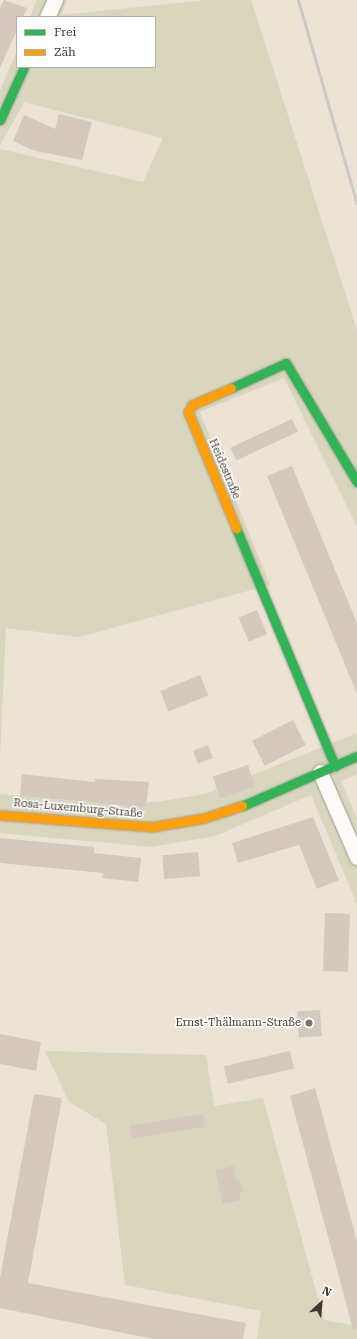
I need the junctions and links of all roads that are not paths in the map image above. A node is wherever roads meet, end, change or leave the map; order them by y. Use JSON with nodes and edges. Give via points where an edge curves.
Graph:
{"nodes":[{"id":1,"x":55,"y":0,"type":"edge"},
{"id":2,"x":47,"y":16,"type":"edge"},
{"id":3,"x":24,"y":68,"type":"edge"},
{"id":4,"x":0,"y":120,"type":"edge"},
{"id":5,"x":357,"y":482,"type":"edge"},
{"id":6,"x":357,"y":756,"type":"edge"},
{"id":7,"x":335,"y":766,"type":"junction"},
{"id":8,"x":320,"y":772,"type":"junction"},
{"id":9,"x":0,"y":815,"type":"edge"},
{"id":10,"x":357,"y":857,"type":"edge"}],
"edges":[{"from":1,"to":2,"type":"street"},
{"from":3,"to":4,"type":"street"},
{"from":5,"to":7,"type":"street","name":"Heidestraße","via":[[286,363],[192,405],[188,412]]},
{"from":6,"to":7,"type":"street","name":"Rosa-Luxemburg-Straße"},
{"from":7,"to":8,"type":"street","name":"Rosa-Luxemburg-Straße"},
{"from":8,"to":9,"type":"street","name":"Rosa-Luxemburg-Straße","via":[[238,808],[204,818],[151,827]]},
{"from":8,"to":10,"type":"street"}]}
